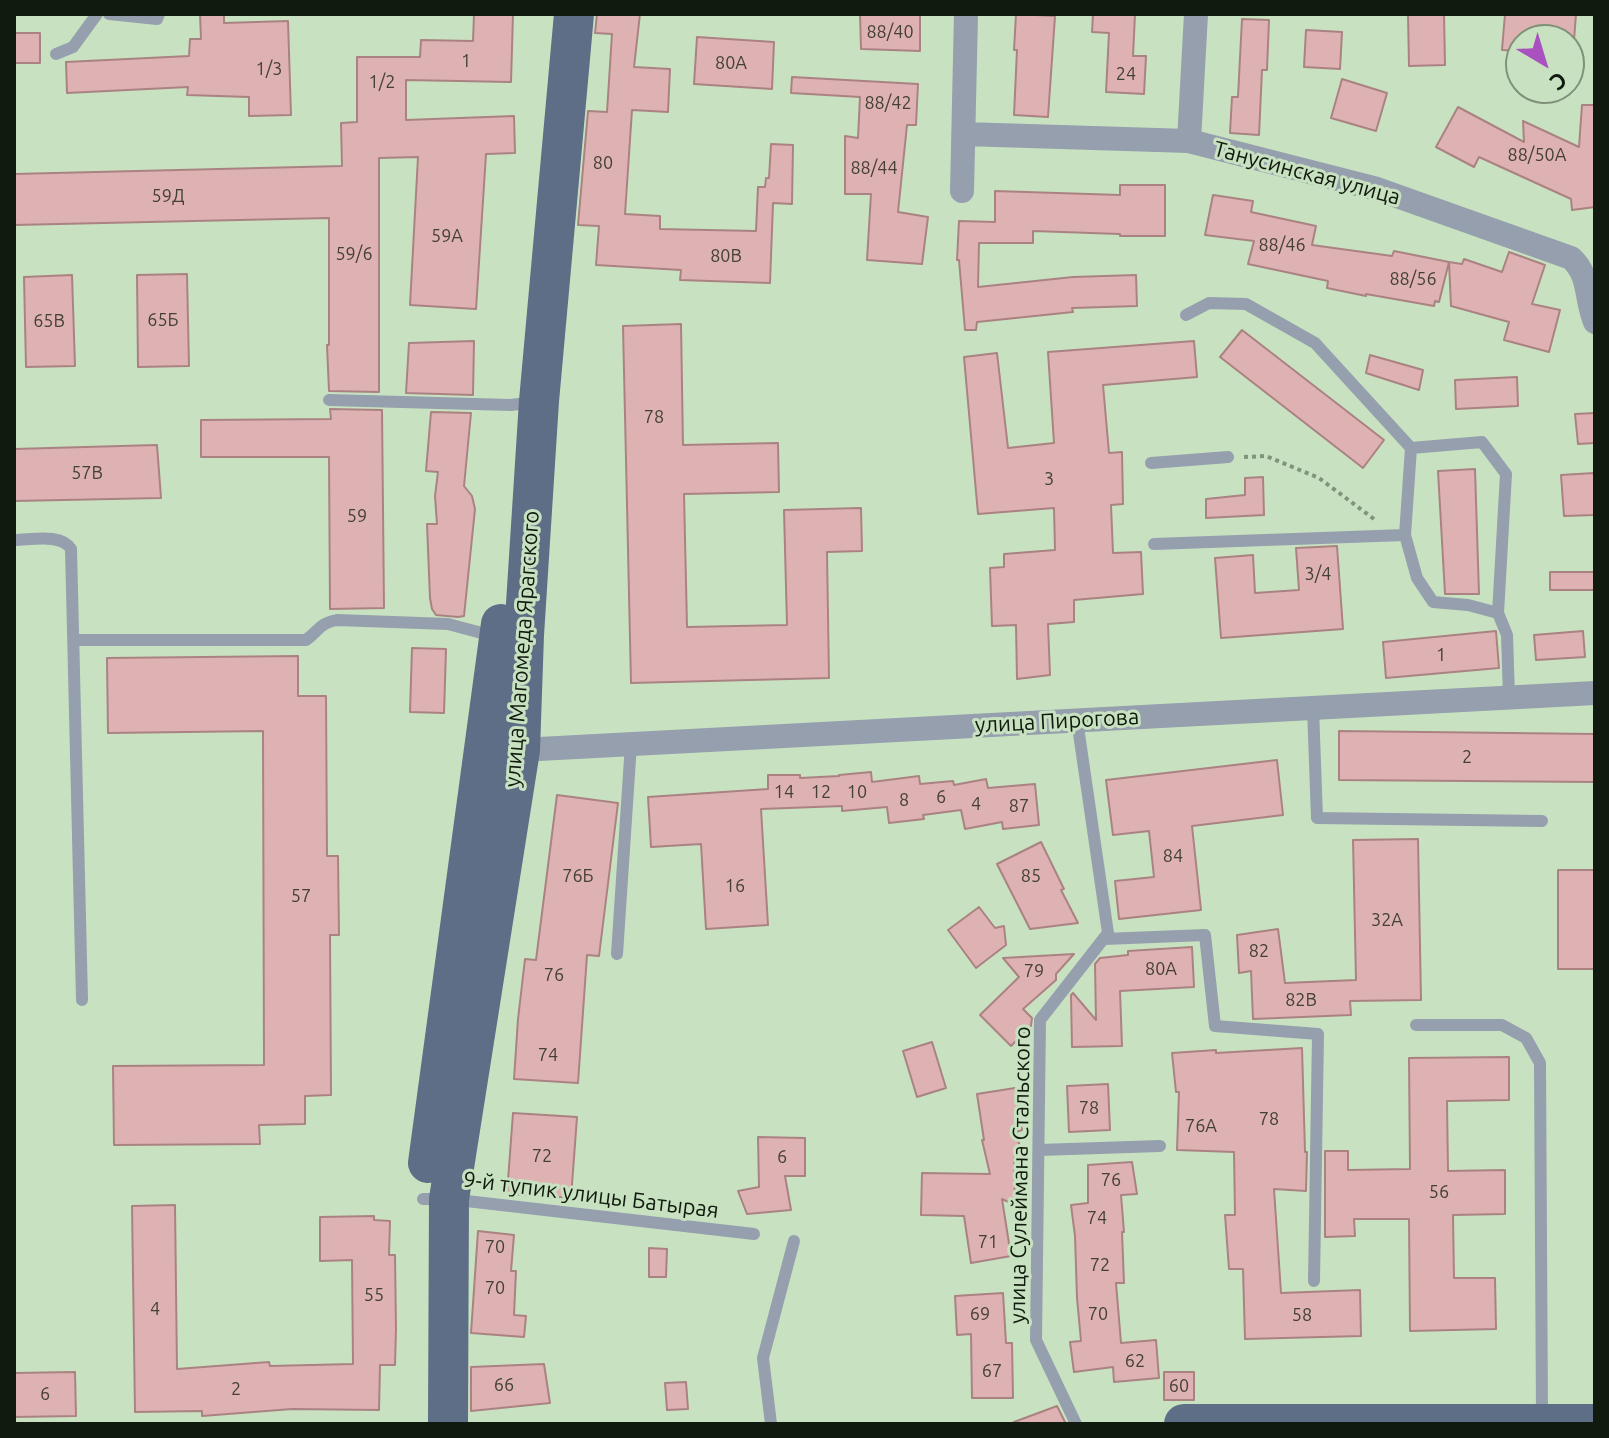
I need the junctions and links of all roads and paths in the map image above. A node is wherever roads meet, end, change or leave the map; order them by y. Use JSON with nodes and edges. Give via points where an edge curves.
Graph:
{"nodes":[{"id":1,"x":97,"y":14,"type":"edge"},
{"id":2,"x":109,"y":14,"type":"edge"},
{"id":3,"x":159,"y":14,"type":"edge"},
{"id":4,"x":550,"y":14,"type":"edge"},
{"id":5,"x":574,"y":14,"type":"edge"},
{"id":6,"x":966,"y":14,"type":"edge"},
{"id":7,"x":1196,"y":14,"type":"edge"},
{"id":8,"x":56,"y":54,"type":"dead end"},
{"id":9,"x":964,"y":134,"type":"junction"},
{"id":10,"x":1189,"y":141,"type":"junction"},
{"id":11,"x":962,"y":191,"type":"dead end"},
{"id":12,"x":1186,"y":315,"type":"dead end"},
{"id":13,"x":1595,"y":322,"type":"edge"},
{"id":14,"x":329,"y":400,"type":"dead end"},
{"id":15,"x":525,"y":403,"type":"junction"},
{"id":16,"x":1411,"y":448,"type":"junction"},
{"id":17,"x":1228,"y":457,"type":"joint"},
{"id":18,"x":1151,"y":463,"type":"dead end"},
{"id":19,"x":1400,"y":535,"type":"junction"},
{"id":20,"x":14,"y":540,"type":"edge"},
{"id":21,"x":1154,"y":544,"type":"dead end"},
{"id":22,"x":1498,"y":613,"type":"junction"},
{"id":23,"x":512,"y":636,"type":"junction"},
{"id":24,"x":74,"y":640,"type":"junction"},
{"id":25,"x":1595,"y":693,"type":"edge"},
{"id":26,"x":1509,"y":697,"type":"junction"},
{"id":27,"x":1313,"y":708,"type":"junction"},
{"id":28,"x":1077,"y":720,"type":"junction"},
{"id":29,"x":631,"y":744,"type":"junction"},
{"id":30,"x":520,"y":750,"type":"junction"},
{"id":31,"x":1542,"y":821,"type":"dead end"},
{"id":32,"x":1104,"y":939,"type":"junction"},
{"id":33,"x":617,"y":954,"type":"dead end"},
{"id":34,"x":82,"y":1000,"type":"dead end"},
{"id":35,"x":1416,"y":1025,"type":"dead end"},
{"id":36,"x":1160,"y":1146,"type":"dead end"},
{"id":37,"x":1039,"y":1150,"type":"junction"},
{"id":38,"x":436,"y":1199,"type":"junction"},
{"id":39,"x":754,"y":1234,"type":"dead end"},
{"id":40,"x":794,"y":1241,"type":"dead end"},
{"id":41,"x":1314,"y":1281,"type":"dead end"},
{"id":42,"x":430,"y":1424,"type":"edge"},
{"id":43,"x":448,"y":1424,"type":"edge"},
{"id":44,"x":771,"y":1424,"type":"edge"},
{"id":45,"x":1076,"y":1424,"type":"edge"},
{"id":46,"x":1184,"y":1424,"type":"edge"},
{"id":47,"x":1542,"y":1424,"type":"edge"},
{"id":48,"x":1595,"y":1424,"type":"edge"}],
"edges":[{"from":1,"to":8,"type":"lane","via":[[73,47]]},
{"from":2,"to":3,"type":"lane","via":[[157,19]]},
{"from":4,"to":15,"type":"main road","name":"улица Магомеда Ярагского"},
{"from":5,"to":15,"type":"main road","name":"улица Магомеда Ярагского"},
{"from":6,"to":9,"type":"street"},
{"from":7,"to":10,"type":"street"},
{"from":9,"to":10,"type":"street","name":"Танусинская улица"},
{"from":9,"to":11,"type":"street"},
{"from":10,"to":13,"type":"street","name":"Танусинская улица","via":[[1377,189],[1571,258],[1585,278]]},
{"from":12,"to":16,"type":"lane","via":[[1209,303],[1246,304],[1315,343]]},
{"from":14,"to":15,"type":"lane"},
{"from":15,"to":23,"type":"main road","name":"улица Магомеда Ярагского"},
{"from":16,"to":19,"type":"lane"},
{"from":16,"to":22,"type":"lane","via":[[1482,442],[1506,474]]},
{"from":17,"to":18,"type":"lane"},
{"from":17,"to":19,"type":"path","via":[[1266,456],[1319,478]]},
{"from":19,"to":21,"type":"lane"},
{"from":19,"to":22,"type":"lane","via":[[1433,602]]},
{"from":20,"to":24,"type":"lane","via":[[60,540],[70,546]]},
{"from":22,"to":26,"type":"lane","via":[[1507,635]]},
{"from":23,"to":24,"type":"lane","via":[[448,624],[337,620],[324,623],[306,640]]},
{"from":23,"to":30,"type":"main road","name":"улица Магомеда Ярагского"},
{"from":23,"to":38,"type":"main road","name":"улица Магомеда Ярагского"},
{"from":24,"to":34,"type":"lane"},
{"from":25,"to":26,"type":"street","name":"улица Пирогова"},
{"from":26,"to":27,"type":"street","name":"улица Пирогова"},
{"from":27,"to":28,"type":"street","name":"улица Пирогова"},
{"from":27,"to":31,"type":"lane","via":[[1317,818]]},
{"from":28,"to":29,"type":"street","name":"улица Пирогова"},
{"from":28,"to":32,"type":"lane","via":[[1108,933]]},
{"from":29,"to":30,"type":"street","name":"улица Пирогова"},
{"from":29,"to":33,"type":"lane"},
{"from":30,"to":38,"type":"main road","name":"улица Магомеда Ярагского"},
{"from":32,"to":37,"type":"lane","name":"улица Сулеймана Стальского","via":[[1040,1020]]},
{"from":32,"to":41,"type":"lane","via":[[1205,935],[1215,1026],[1318,1034]]},
{"from":35,"to":47,"type":"lane","via":[[1502,1025],[1526,1038],[1540,1063]]},
{"from":36,"to":37,"type":"lane"},
{"from":37,"to":45,"type":"lane","name":"улица Сулеймана Стальского","via":[[1036,1340]]},
{"from":38,"to":39,"type":"lane","name":"9-й тупик улицы Батырая"},
{"from":38,"to":42,"type":"main road","name":"улица Магомеда Ярагского"},
{"from":38,"to":43,"type":"main road","name":"улица Магомеда Ярагского"},
{"from":40,"to":44,"type":"lane","via":[[763,1358]]},
{"from":46,"to":47,"type":"main road"},
{"from":47,"to":48,"type":"main road"}]}
